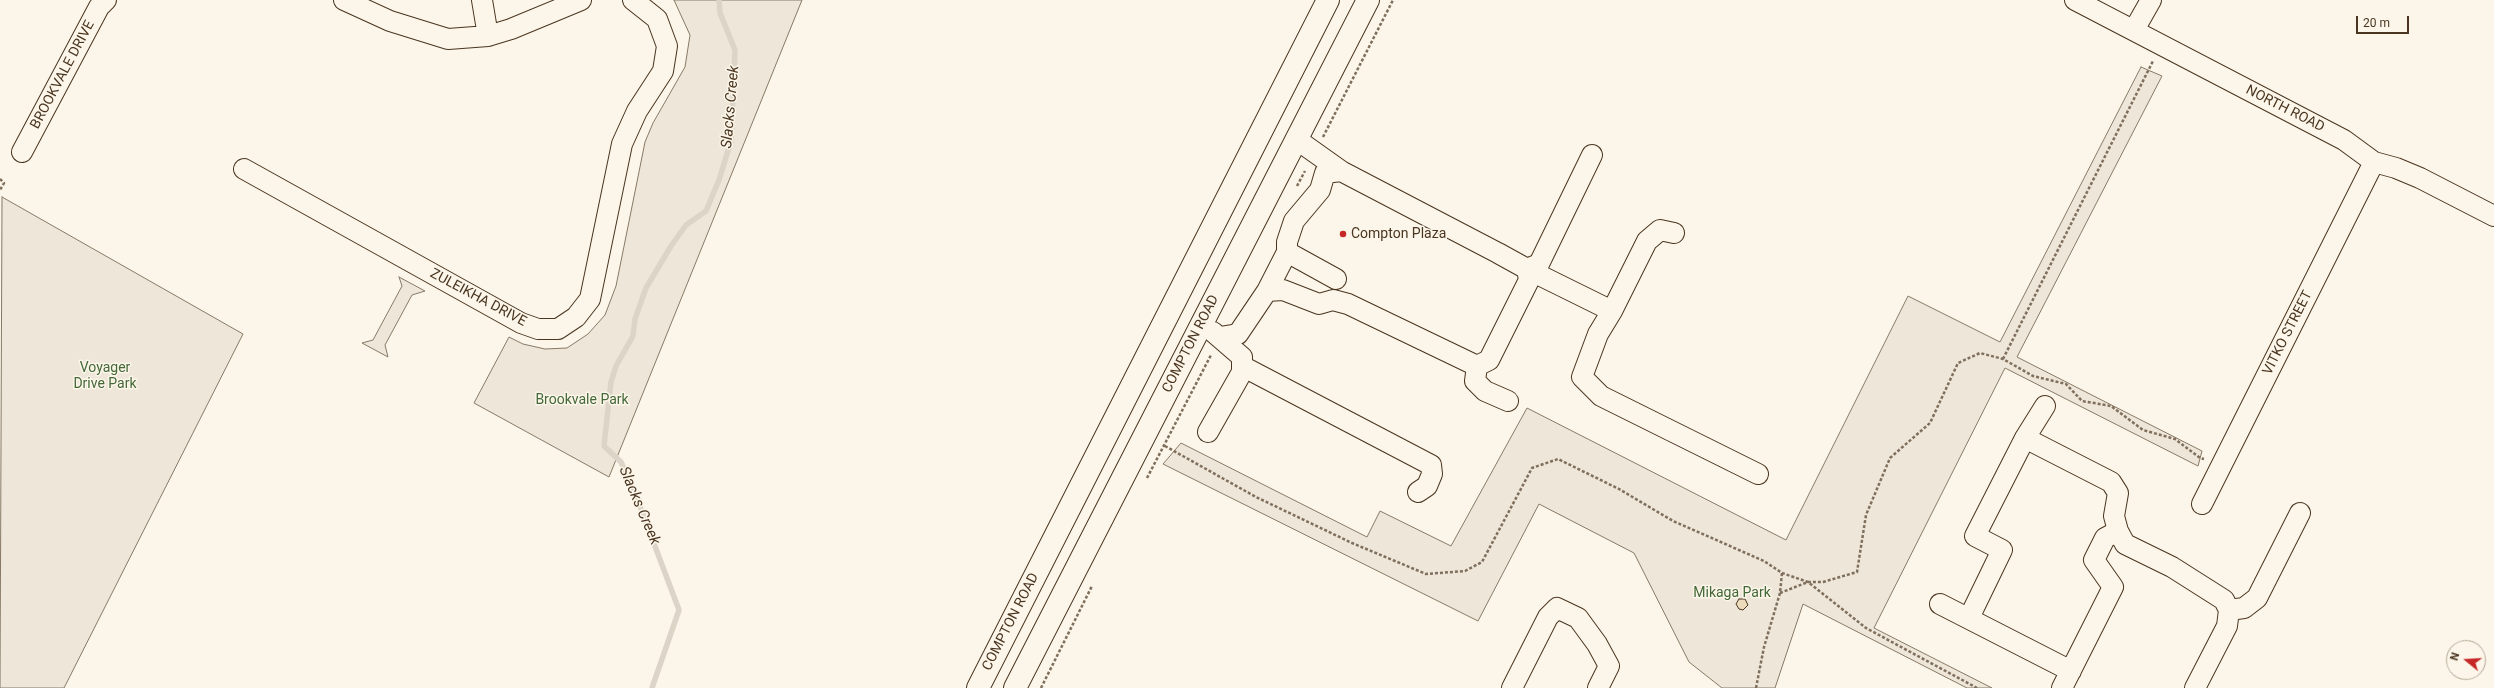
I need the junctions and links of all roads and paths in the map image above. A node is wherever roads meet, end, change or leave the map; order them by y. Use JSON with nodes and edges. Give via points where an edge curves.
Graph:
{"nodes":[{"id":1,"x":106,"y":0,"type":"edge"},
{"id":2,"x":344,"y":0,"type":"edge"},
{"id":3,"x":482,"y":0,"type":"edge"},
{"id":4,"x":581,"y":0,"type":"edge"},
{"id":5,"x":633,"y":0,"type":"edge"},
{"id":6,"x":1328,"y":0,"type":"edge"},
{"id":7,"x":1368,"y":0,"type":"edge"},
{"id":8,"x":2076,"y":0,"type":"edge"},
{"id":9,"x":2151,"y":0,"type":"edge"},
{"id":10,"x":2134,"y":30,"type":"junction"},
{"id":11,"x":488,"y":36,"type":"junction"},
{"id":12,"x":2161,"y":45,"type":"junction"},
{"id":13,"x":1296,"y":139,"type":"junction"},
{"id":14,"x":22,"y":152,"type":"dead end"},
{"id":15,"x":1592,"y":155,"type":"dead end"},
{"id":16,"x":2374,"y":162,"type":"junction"},
{"id":17,"x":244,"y":169,"type":"dead end"},
{"id":18,"x":1341,"y":171,"type":"junction"},
{"id":19,"x":0,"y":179,"type":"edge"},
{"id":20,"x":0,"y":190,"type":"edge"},
{"id":21,"x":2494,"y":216,"type":"edge"},
{"id":22,"x":1674,"y":233,"type":"dead end"},
{"id":23,"x":1287,"y":252,"type":"junction"},
{"id":24,"x":1526,"y":269,"type":"junction"},
{"id":25,"x":1336,"y":279,"type":"dead end"},
{"id":26,"x":1267,"y":291,"type":"junction"},
{"id":27,"x":1612,"y":311,"type":"junction"},
{"id":28,"x":1202,"y":324,"type":"junction"},
{"id":29,"x":1220,"y":337,"type":"junction"},
{"id":30,"x":2003,"y":359,"type":"junction"},
{"id":31,"x":1242,"y":366,"type":"junction"},
{"id":32,"x":1477,"y":366,"type":"junction"},
{"id":33,"x":1508,"y":401,"type":"dead end"},
{"id":34,"x":2045,"y":406,"type":"dead end"},
{"id":35,"x":1208,"y":432,"type":"dead end"},
{"id":36,"x":2025,"y":438,"type":"junction"},
{"id":37,"x":1164,"y":446,"type":"dead end"},
{"id":38,"x":2222,"y":462,"type":"junction"},
{"id":39,"x":1758,"y":474,"type":"dead end"},
{"id":40,"x":1418,"y":492,"type":"dead end"},
{"id":41,"x":2202,"y":504,"type":"dead end"},
{"id":42,"x":2300,"y":513,"type":"dead end"},
{"id":43,"x":2118,"y":531,"type":"junction"},
{"id":44,"x":1782,"y":573,"type":"junction"},
{"id":45,"x":1808,"y":582,"type":"junction"},
{"id":46,"x":1780,"y":593,"type":"junction"},
{"id":47,"x":1940,"y":604,"type":"dead end"},
{"id":48,"x":2229,"y":610,"type":"junction"},
{"id":49,"x":1969,"y":618,"type":"junction"},
{"id":50,"x":2066,"y":679,"type":"edge"},
{"id":51,"x":978,"y":688,"type":"edge"},
{"id":52,"x":1015,"y":688,"type":"edge"},
{"id":53,"x":1512,"y":688,"type":"edge"},
{"id":54,"x":1598,"y":688,"type":"edge"},
{"id":55,"x":1756,"y":688,"type":"edge"},
{"id":56,"x":1978,"y":688,"type":"edge"},
{"id":57,"x":2195,"y":688,"type":"edge"}],
"edges":[{"from":1,"to":14,"type":"street","name":"BROOKVALE DRIVE","via":[[99,7]]},
{"from":2,"to":11,"type":"street","via":[[390,22],[448,39]]},
{"from":3,"to":11,"type":"street"},
{"from":4,"to":11,"type":"street"},
{"from":5,"to":17,"type":"street","name":"ZULEIKHA DRIVE","via":[[657,19],[667,46],[663,71],[637,111],[622,144],[590,299],[576,317],[558,329],[538,329],[521,323]]},
{"from":6,"to":51,"type":"main road","name":"COMPTON ROAD"},
{"from":7,"to":13,"type":"main road","name":"COMPTON ROAD"},
{"from":8,"to":10,"type":"street","name":"NORTH ROAD"},
{"from":9,"to":10,"type":"street"},
{"from":10,"to":12,"type":"street","name":"NORTH ROAD"},
{"from":12,"to":16,"type":"street","name":"NORTH ROAD","via":[[2344,140]]},
{"from":12,"to":30,"type":"path"},
{"from":13,"to":18,"type":"street"},
{"from":13,"to":28,"type":"main road","name":"COMPTON ROAD"},
{"from":15,"to":24,"type":"street","via":[[1539,264]]},
{"from":16,"to":21,"type":"street","name":"NORTH ROAD","via":[[2420,178]]},
{"from":16,"to":38,"type":"street","name":"VITKO STREET"},
{"from":18,"to":23,"type":"street","via":[[1325,173],[1320,190],[1294,221],[1287,242]]},
{"from":18,"to":24,"type":"street"},
{"from":19,"to":20,"type":"path","via":[[4,183]]},
{"from":22,"to":27,"type":"street","via":[[1660,230],[1647,241]]},
{"from":23,"to":25,"type":"street"},
{"from":23,"to":26,"type":"street"},
{"from":24,"to":27,"type":"street"},
{"from":24,"to":32,"type":"street","via":[[1530,280],[1493,354],[1489,360]]},
{"from":26,"to":29,"type":"street","via":[[1238,334]]},
{"from":26,"to":32,"type":"street","via":[[1283,290],[1319,304],[1333,300],[1348,304]]},
{"from":27,"to":39,"type":"street","via":[[1598,334],[1582,377],[1601,396]]},
{"from":28,"to":29,"type":"street"},
{"from":28,"to":52,"type":"main road","name":"COMPTON ROAD"},
{"from":29,"to":31,"type":"street","via":[[1242,357]]},
{"from":30,"to":38,"type":"path","via":[[2033,376],[2066,384],[2082,401],[2111,406],[2143,430],[2175,439],[2200,458]]},
{"from":30,"to":45,"type":"path","via":[[1980,353],[1958,363],[1930,423],[1890,458],[1866,515],[1857,572],[1823,582]]},
{"from":31,"to":35,"type":"street","via":[[1242,372]]},
{"from":31,"to":40,"type":"street","via":[[1431,465],[1432,474],[1427,486]]},
{"from":32,"to":33,"type":"street","via":[[1475,380],[1485,391]]},
{"from":34,"to":36,"type":"street"},
{"from":36,"to":43,"type":"street","via":[[2111,482],[2118,494],[2114,516]]},
{"from":36,"to":49,"type":"street","via":[[1975,536],[2002,550]]},
{"from":37,"to":44,"type":"path","via":[[1256,497],[1352,543],[1426,574],[1465,571],[1482,562],[1532,468],[1558,459],[1620,489],[1673,521],[1764,561]]},
{"from":38,"to":41,"type":"street","name":"VITKO STREET"},
{"from":42,"to":48,"type":"street","via":[[2257,598],[2244,608]]},
{"from":43,"to":48,"type":"street","via":[[2125,544],[2224,600]]},
{"from":43,"to":50,"type":"street","via":[[2105,538],[2094,560],[2113,587]]},
{"from":44,"to":45,"type":"path"},
{"from":44,"to":46,"type":"path"},
{"from":45,"to":46,"type":"path"},
{"from":45,"to":56,"type":"path","via":[[1866,628]]},
{"from":46,"to":55,"type":"path","via":[[1764,647]]},
{"from":47,"to":49,"type":"street"},
{"from":48,"to":57,"type":"street","via":[[2227,626]]},
{"from":49,"to":50,"type":"street"},
{"from":53,"to":54,"type":"street","via":[[1548,617],[1557,608],[1578,618],[1609,666]]}]}
